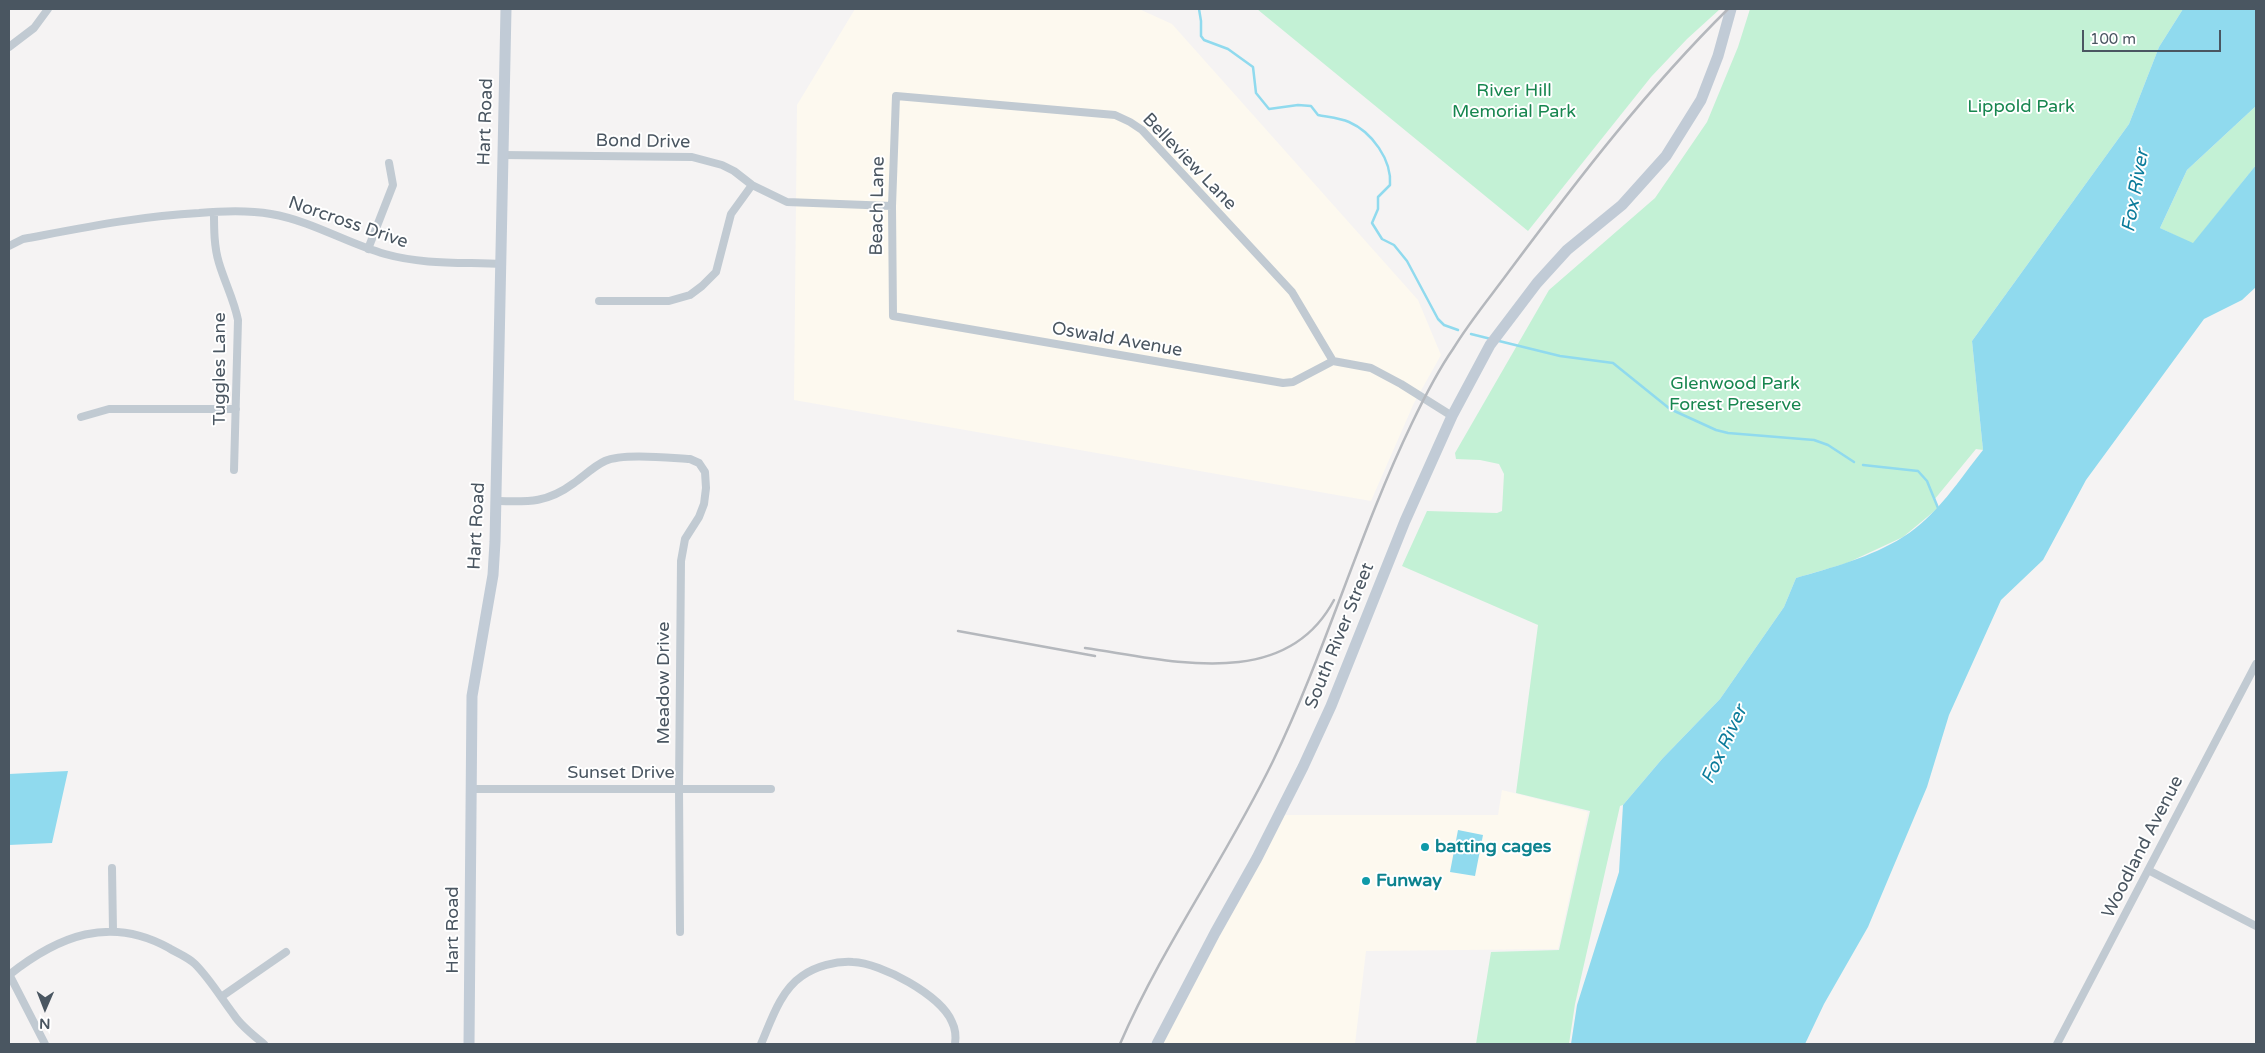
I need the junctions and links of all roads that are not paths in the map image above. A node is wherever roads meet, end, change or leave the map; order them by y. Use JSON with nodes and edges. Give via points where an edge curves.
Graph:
{"nodes":[{"id":1,"x":48,"y":9,"type":"edge"},
{"id":2,"x":506,"y":9,"type":"edge"},
{"id":3,"x":1731,"y":9,"type":"edge"},
{"id":4,"x":9,"y":46,"type":"edge"},
{"id":5,"x":896,"y":96,"type":"joint"},
{"id":6,"x":502,"y":155,"type":"junction"},
{"id":7,"x":389,"y":163,"type":"dead end"},
{"id":8,"x":752,"y":185,"type":"junction"},
{"id":9,"x":892,"y":206,"type":"junction"},
{"id":10,"x":214,"y":212,"type":"junction"},
{"id":11,"x":9,"y":246,"type":"edge"},
{"id":12,"x":368,"y":249,"type":"junction"},
{"id":13,"x":502,"y":264,"type":"junction"},
{"id":14,"x":599,"y":301,"type":"dead end"},
{"id":15,"x":892,"y":316,"type":"joint"},
{"id":16,"x":1333,"y":362,"type":"junction"},
{"id":17,"x":236,"y":409,"type":"junction"},
{"id":18,"x":1452,"y":416,"type":"junction"},
{"id":19,"x":81,"y":417,"type":"dead end"},
{"id":20,"x":234,"y":470,"type":"dead end"},
{"id":21,"x":497,"y":501,"type":"junction"},
{"id":22,"x":2256,"y":664,"type":"edge"},
{"id":23,"x":679,"y":788,"type":"junction"},
{"id":24,"x":471,"y":789,"type":"junction"},
{"id":25,"x":771,"y":789,"type":"dead end"},
{"id":26,"x":112,"y":868,"type":"dead end"},
{"id":27,"x":2148,"y":870,"type":"junction"},
{"id":28,"x":2256,"y":926,"type":"edge"},
{"id":29,"x":113,"y":931,"type":"junction"},
{"id":30,"x":680,"y":932,"type":"dead end"},
{"id":31,"x":286,"y":952,"type":"dead end"},
{"id":32,"x":9,"y":974,"type":"edge"},
{"id":33,"x":221,"y":997,"type":"junction"},
{"id":34,"x":45,"y":1044,"type":"edge"},
{"id":35,"x":263,"y":1044,"type":"edge"},
{"id":36,"x":469,"y":1044,"type":"edge"},
{"id":37,"x":762,"y":1044,"type":"edge"},
{"id":38,"x":955,"y":1044,"type":"edge"},
{"id":39,"x":1158,"y":1044,"type":"edge"},
{"id":40,"x":2056,"y":1044,"type":"edge"}],
"edges":[{"from":1,"to":4,"type":"street","via":[[34,28]]},
{"from":2,"to":6,"type":"main road","name":"Hart Road"},
{"from":3,"to":18,"type":"main road","name":"South River Street","via":[[1701,100],[1666,156],[1622,205],[1567,250],[1537,283],[1490,345]]},
{"from":5,"to":9,"type":"street","name":"Beach Lane"},
{"from":5,"to":16,"type":"street","name":"Belleview Lane","via":[[1114,115],[1130,122],[1142,130],[1292,292]]},
{"from":6,"to":8,"type":"street","name":"Bond Drive","via":[[692,157],[722,165]]},
{"from":6,"to":13,"type":"main road","name":"Hart Road"},
{"from":7,"to":12,"type":"street","via":[[393,185]]},
{"from":8,"to":9,"type":"street","name":"Bond Drive","via":[[776,199],[796,203]]},
{"from":8,"to":14,"type":"street","via":[[731,214],[716,272],[702,286],[690,295],[674,300]]},
{"from":9,"to":15,"type":"street","name":"Beach Lane"},
{"from":10,"to":11,"type":"street","name":"Norcross Drive","via":[[119,221],[23,239]]},
{"from":10,"to":12,"type":"street","name":"Norcross Drive","via":[[270,214],[297,219]]},
{"from":10,"to":17,"type":"street","name":"Tuggles Lane","via":[[219,263],[238,320]]},
{"from":12,"to":13,"type":"street","name":"Norcross Drive","via":[[412,260]]},
{"from":13,"to":21,"type":"main road","name":"Hart Road"},
{"from":15,"to":16,"type":"street","name":"Oswald Avenue","via":[[1283,384]]},
{"from":16,"to":18,"type":"street","via":[[1371,368]]},
{"from":17,"to":19,"type":"street","via":[[109,409]]},
{"from":17,"to":20,"type":"street","name":"Tuggles Lane"},
{"from":18,"to":39,"type":"main road","name":"South River Street","via":[[1306,760]]},
{"from":21,"to":23,"type":"street","name":"Meadow Drive","via":[[532,502],[548,498],[613,458],[690,459],[699,463],[705,472],[704,504],[682,550]]},
{"from":21,"to":24,"type":"main road","name":"Hart Road","via":[[493,575],[472,696]]},
{"from":22,"to":27,"type":"street","name":"Woodland Avenue"},
{"from":23,"to":24,"type":"street","name":"Sunset Drive"},
{"from":23,"to":25,"type":"street","name":"Sunset Drive"},
{"from":23,"to":30,"type":"street","name":"Meadow Drive"},
{"from":24,"to":36,"type":"main road","name":"Hart Road"},
{"from":26,"to":29,"type":"street"},
{"from":27,"to":28,"type":"street"},
{"from":27,"to":40,"type":"street","name":"Woodland Avenue"},
{"from":29,"to":32,"type":"street","via":[[55,944]]},
{"from":29,"to":33,"type":"street","via":[[156,941],[194,963]]},
{"from":31,"to":33,"type":"street"},
{"from":32,"to":34,"type":"street"},
{"from":33,"to":35,"type":"street","via":[[235,1017]]},
{"from":37,"to":38,"type":"street","via":[[776,1009],[788,990],[802,976],[840,962],[872,965],[925,994],[946,1012],[952,1022]]}]}
